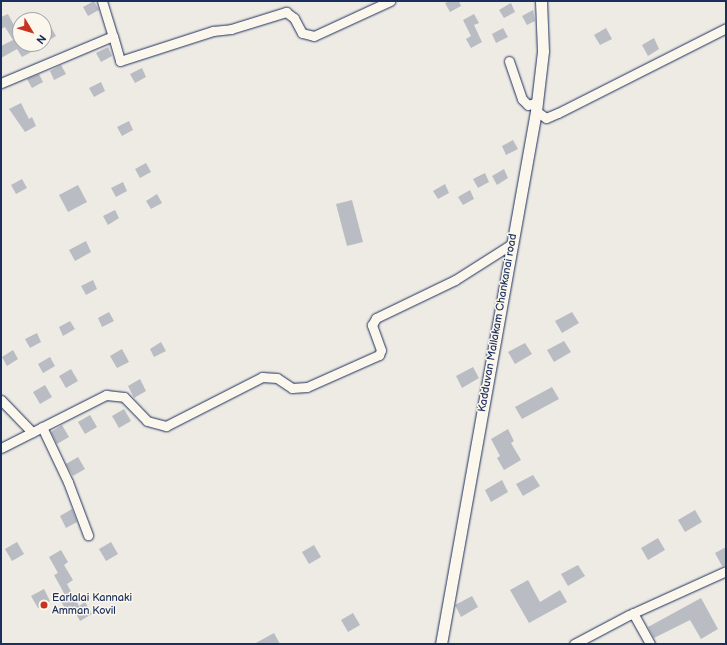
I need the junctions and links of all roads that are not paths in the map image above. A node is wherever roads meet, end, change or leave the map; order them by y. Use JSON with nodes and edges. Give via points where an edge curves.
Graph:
{"nodes":[{"id":1,"x":102,"y":1,"type":"edge"},
{"id":2,"x":390,"y":1,"type":"edge"},
{"id":3,"x":541,"y":1,"type":"edge"},
{"id":4,"x":726,"y":28,"type":"edge"},
{"id":5,"x":113,"y":36,"type":"junction"},
{"id":6,"x":509,"y":61,"type":"dead end"},
{"id":7,"x":1,"y":83,"type":"edge"},
{"id":8,"x":537,"y":106,"type":"junction"},
{"id":9,"x":513,"y":243,"type":"junction"},
{"id":10,"x":1,"y":400,"type":"edge"},
{"id":11,"x":42,"y":428,"type":"junction"},
{"id":12,"x":32,"y":432,"type":"junction"},
{"id":13,"x":1,"y":448,"type":"edge"},
{"id":14,"x":88,"y":535,"type":"dead end"},
{"id":15,"x":726,"y":571,"type":"edge"},
{"id":16,"x":633,"y":613,"type":"junction"},
{"id":17,"x":441,"y":644,"type":"edge"},
{"id":18,"x":574,"y":644,"type":"edge"},
{"id":19,"x":650,"y":644,"type":"edge"}],
"edges":[{"from":1,"to":5,"type":"street"},
{"from":2,"to":5,"type":"street","via":[[314,36],[302,33],[294,18],[286,12],[231,29],[213,31],[120,61]]},
{"from":3,"to":8,"type":"main road","name":"Kadduvan Mallakam Chankanai road","via":[[543,52]]},
{"from":4,"to":8,"type":"street","via":[[546,118]]},
{"from":5,"to":7,"type":"street"},
{"from":6,"to":8,"type":"street","via":[[522,99],[528,105]]},
{"from":8,"to":9,"type":"main road","name":"Kadduvan Mallakam Chankanai road"},
{"from":9,"to":11,"type":"street","via":[[455,280],[376,318],[372,325],[381,350],[379,355],[307,387],[292,388],[277,378],[262,377],[166,426],[147,421],[124,397],[106,395]]},
{"from":9,"to":17,"type":"main road","name":"Kadduvan Mallakam Chankanai road"},
{"from":10,"to":12,"type":"street"},
{"from":11,"to":12,"type":"street"},
{"from":11,"to":14,"type":"street","via":[[68,482]]},
{"from":12,"to":13,"type":"street"},
{"from":15,"to":16,"type":"street"},
{"from":16,"to":18,"type":"street"},
{"from":16,"to":19,"type":"street"}]}
